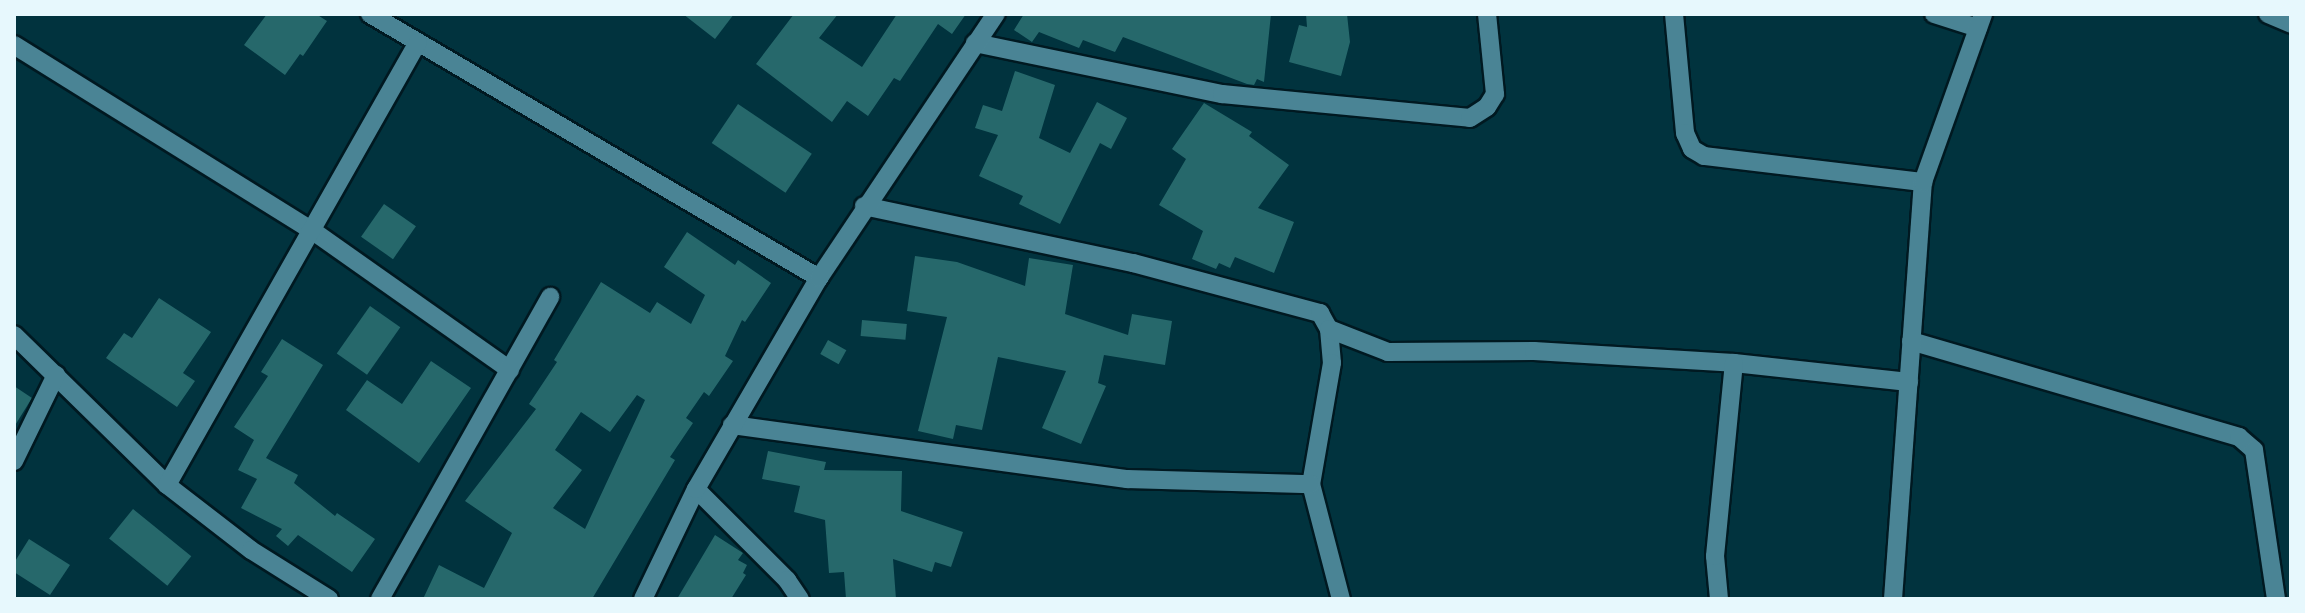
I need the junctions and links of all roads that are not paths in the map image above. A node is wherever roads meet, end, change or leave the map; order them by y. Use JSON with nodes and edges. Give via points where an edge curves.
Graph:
{"nodes":[{"id":1,"x":370,"y":14,"type":"edge"},
{"id":2,"x":996,"y":14,"type":"edge"},
{"id":3,"x":1487,"y":14,"type":"edge"},
{"id":4,"x":1674,"y":14,"type":"edge"},
{"id":5,"x":1934,"y":14,"type":"edge"},
{"id":6,"x":2268,"y":14,"type":"edge"},
{"id":7,"x":1980,"y":21,"type":"edge"},
{"id":8,"x":2291,"y":24,"type":"edge"},
{"id":9,"x":418,"y":42,"type":"junction"},
{"id":10,"x":975,"y":43,"type":"junction"},
{"id":11,"x":14,"y":45,"type":"edge"},
{"id":12,"x":1923,"y":182,"type":"junction"},
{"id":13,"x":864,"y":206,"type":"junction"},
{"id":14,"x":313,"y":231,"type":"junction"},
{"id":15,"x":819,"y":278,"type":"junction"},
{"id":16,"x":550,"y":297,"type":"dead end"},
{"id":17,"x":1329,"y":329,"type":"junction"},
{"id":18,"x":14,"y":335,"type":"edge"},
{"id":19,"x":1911,"y":341,"type":"junction"},
{"id":20,"x":1734,"y":363,"type":"junction"},
{"id":21,"x":510,"y":370,"type":"junction"},
{"id":22,"x":56,"y":375,"type":"junction"},
{"id":23,"x":1909,"y":382,"type":"junction"},
{"id":24,"x":732,"y":425,"type":"junction"},
{"id":25,"x":14,"y":461,"type":"edge"},
{"id":26,"x":1311,"y":484,"type":"junction"},
{"id":27,"x":167,"y":485,"type":"junction"},
{"id":28,"x":696,"y":489,"type":"junction"},
{"id":29,"x":329,"y":599,"type":"edge"},
{"id":30,"x":380,"y":599,"type":"edge"},
{"id":31,"x":643,"y":599,"type":"edge"},
{"id":32,"x":800,"y":599,"type":"edge"},
{"id":33,"x":1341,"y":599,"type":"edge"},
{"id":34,"x":1719,"y":599,"type":"edge"},
{"id":35,"x":1893,"y":599,"type":"edge"},
{"id":36,"x":2276,"y":599,"type":"edge"}],
"edges":[{"from":1,"to":9,"type":"street"},
{"from":2,"to":10,"type":"street"},
{"from":3,"to":10,"type":"street","via":[[1495,94],[1470,118],[1222,94]]},
{"from":4,"to":12,"type":"street","via":[[1685,133],[1692,149],[1704,156]]},
{"from":5,"to":7,"type":"street"},
{"from":6,"to":8,"type":"street"},
{"from":7,"to":12,"type":"street"},
{"from":9,"to":14,"type":"street"},
{"from":9,"to":15,"type":"street"},
{"from":10,"to":13,"type":"street"},
{"from":11,"to":14,"type":"street"},
{"from":12,"to":19,"type":"street"},
{"from":13,"to":15,"type":"street"},
{"from":13,"to":17,"type":"street","via":[[1148,267],[1320,313]]},
{"from":14,"to":21,"type":"street"},
{"from":14,"to":27,"type":"street"},
{"from":15,"to":24,"type":"street"},
{"from":16,"to":21,"type":"street"},
{"from":17,"to":20,"type":"street","via":[[1388,352],[1534,351]]},
{"from":17,"to":26,"type":"street","via":[[1332,363]]},
{"from":18,"to":22,"type":"street"},
{"from":19,"to":23,"type":"street"},
{"from":19,"to":36,"type":"street","via":[[2239,437],[2254,450]]},
{"from":20,"to":23,"type":"street"},
{"from":20,"to":34,"type":"street","via":[[1715,556]]},
{"from":21,"to":30,"type":"street"},
{"from":22,"to":25,"type":"street"},
{"from":22,"to":27,"type":"street"},
{"from":23,"to":35,"type":"street"},
{"from":24,"to":26,"type":"street","via":[[1127,479]]},
{"from":24,"to":28,"type":"street"},
{"from":26,"to":33,"type":"street"},
{"from":27,"to":29,"type":"street","via":[[251,550]]},
{"from":28,"to":31,"type":"street"},
{"from":28,"to":32,"type":"street"}]}
